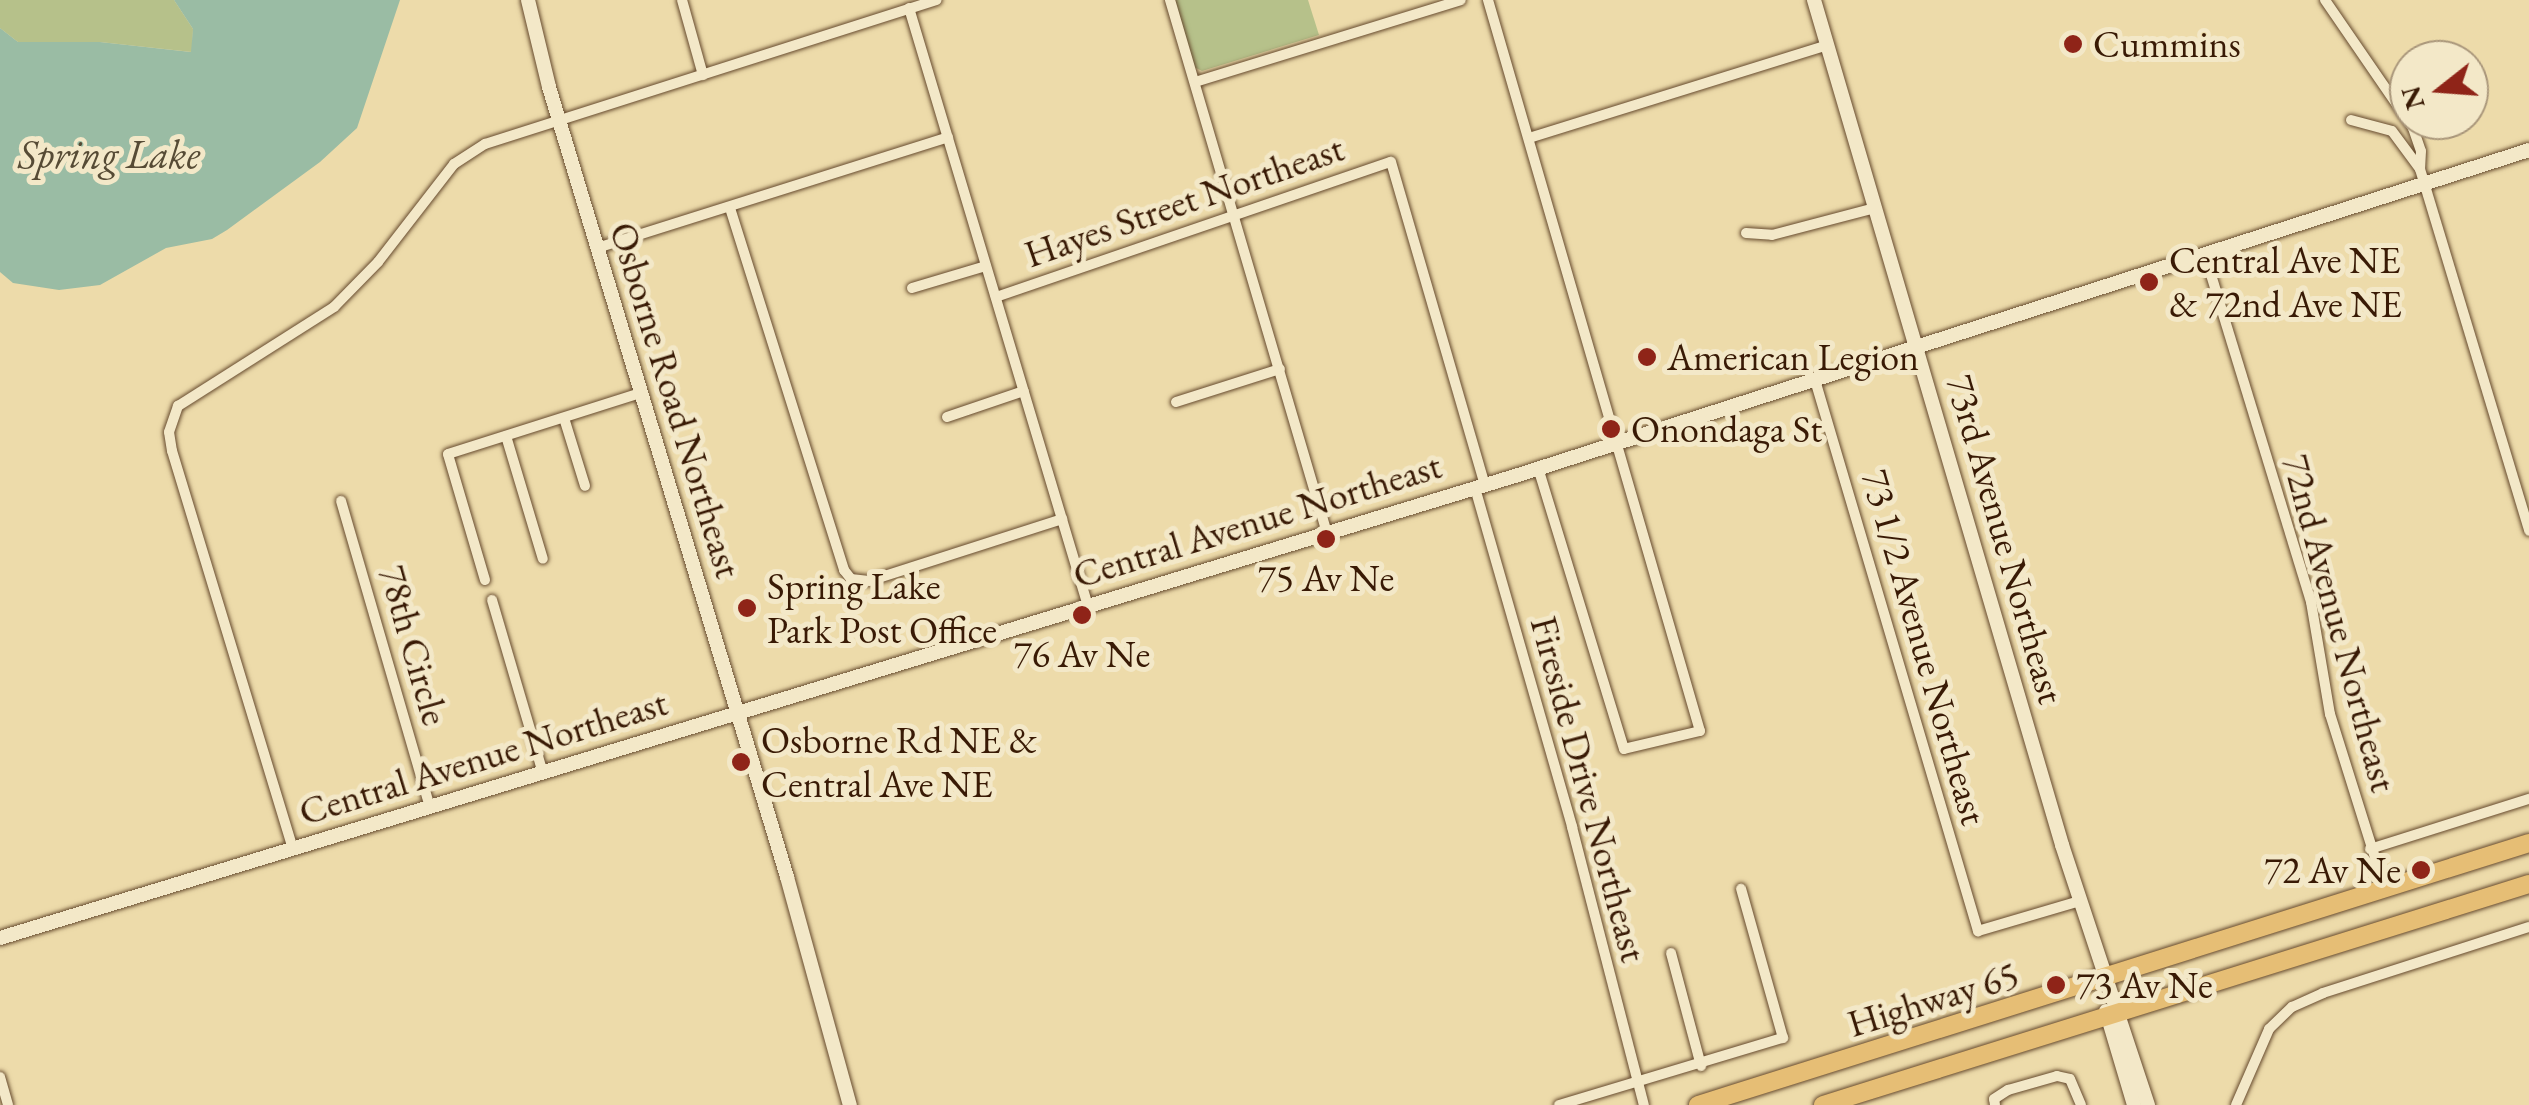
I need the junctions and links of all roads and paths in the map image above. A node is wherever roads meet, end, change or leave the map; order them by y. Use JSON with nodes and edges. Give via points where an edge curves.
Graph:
{"nodes":[{"id":1,"x":528,"y":0,"type":"edge"},
{"id":2,"x":682,"y":0,"type":"edge"},
{"id":3,"x":938,"y":0,"type":"edge"},
{"id":4,"x":1170,"y":0,"type":"edge"},
{"id":5,"x":1461,"y":0,"type":"edge"},
{"id":6,"x":1488,"y":0,"type":"edge"},
{"id":7,"x":1814,"y":0,"type":"edge"},
{"id":8,"x":2325,"y":0,"type":"edge"},
{"id":9,"x":910,"y":8,"type":"junction"},
{"id":10,"x":1828,"y":45,"type":"junction"},
{"id":11,"x":704,"y":75,"type":"junction"},
{"id":12,"x":1195,"y":82,"type":"junction"},
{"id":13,"x":559,"y":120,"type":"junction"},
{"id":14,"x":2352,"y":120,"type":"dead end"},
{"id":15,"x":948,"y":137,"type":"junction"},
{"id":16,"x":1529,"y":138,"type":"junction"},
{"id":17,"x":2529,"y":150,"type":"edge"},
{"id":18,"x":1391,"y":162,"type":"joint"},
{"id":19,"x":2422,"y":176,"type":"junction"},
{"id":20,"x":730,"y":208,"type":"junction"},
{"id":21,"x":1876,"y":208,"type":"junction"},
{"id":22,"x":1234,"y":216,"type":"junction"},
{"id":23,"x":1746,"y":233,"type":"dead end"},
{"id":24,"x":597,"y":248,"type":"junction"},
{"id":25,"x":2206,"y":255,"type":"junction"},
{"id":26,"x":986,"y":266,"type":"junction"},
{"id":27,"x":912,"y":288,"type":"dead end"},
{"id":28,"x":996,"y":297,"type":"junction"},
{"id":29,"x":1916,"y":344,"type":"junction"},
{"id":30,"x":1280,"y":370,"type":"junction"},
{"id":31,"x":1815,"y":380,"type":"junction"},
{"id":32,"x":1024,"y":392,"type":"junction"},
{"id":33,"x":640,"y":394,"type":"junction"},
{"id":34,"x":1176,"y":402,"type":"dead end"},
{"id":35,"x":947,"y":417,"type":"dead end"},
{"id":36,"x":564,"y":418,"type":"junction"},
{"id":37,"x":506,"y":436,"type":"junction"},
{"id":38,"x":1617,"y":443,"type":"junction"},
{"id":39,"x":1538,"y":468,"type":"junction"},
{"id":40,"x":586,"y":486,"type":"dead end"},
{"id":41,"x":1480,"y":486,"type":"junction"},
{"id":42,"x":341,"y":501,"type":"dead end"},
{"id":43,"x":1062,"y":518,"type":"junction"},
{"id":44,"x":2529,"y":530,"type":"edge"},
{"id":45,"x":1326,"y":532,"type":"junction"},
{"id":46,"x":542,"y":559,"type":"dead end"},
{"id":47,"x":484,"y":580,"type":"dead end"},
{"id":48,"x":492,"y":600,"type":"dead end"},
{"id":49,"x":1088,"y":606,"type":"junction"},
{"id":50,"x":737,"y":713,"type":"junction"},
{"id":51,"x":543,"y":773,"type":"junction"},
{"id":52,"x":2529,"y":798,"type":"edge"},
{"id":53,"x":430,"y":807,"type":"junction"},
{"id":54,"x":2529,"y":843,"type":"edge"},
{"id":55,"x":293,"y":849,"type":"junction"},
{"id":56,"x":2370,"y":850,"type":"junction"},
{"id":57,"x":2529,"y":884,"type":"edge"},
{"id":58,"x":1741,"y":889,"type":"dead end"},
{"id":59,"x":2386,"y":890,"type":"junction"},
{"id":60,"x":2080,"y":901,"type":"junction"},
{"id":61,"x":2529,"y":927,"type":"edge"},
{"id":62,"x":0,"y":938,"type":"edge"},
{"id":63,"x":1671,"y":953,"type":"dead end"},
{"id":64,"x":2104,"y":980,"type":"junction"},
{"id":65,"x":2112,"y":1015,"type":"junction"},
{"id":66,"x":1700,"y":1066,"type":"junction"},
{"id":67,"x":0,"y":1077,"type":"edge"},
{"id":68,"x":1636,"y":1082,"type":"junction"},
{"id":69,"x":8,"y":1105,"type":"edge"},
{"id":70,"x":850,"y":1105,"type":"edge"},
{"id":71,"x":1560,"y":1105,"type":"edge"},
{"id":72,"x":1644,"y":1105,"type":"edge"},
{"id":73,"x":1698,"y":1105,"type":"edge"},
{"id":74,"x":1823,"y":1105,"type":"edge"},
{"id":75,"x":1995,"y":1105,"type":"edge"},
{"id":76,"x":2081,"y":1105,"type":"edge"},
{"id":77,"x":2134,"y":1105,"type":"edge"},
{"id":78,"x":2148,"y":1105,"type":"edge"},
{"id":79,"x":2236,"y":1105,"type":"edge"}],
"edges":[{"from":1,"to":13,"type":"street","name":"Osborne Road Northeast"},
{"from":2,"to":11,"type":"street"},
{"from":3,"to":9,"type":"street"},
{"from":4,"to":12,"type":"street"},
{"from":5,"to":12,"type":"street"},
{"from":6,"to":16,"type":"street"},
{"from":7,"to":10,"type":"street","name":"73rd Avenue Northeast"},
{"from":8,"to":19,"type":"street","via":[[2413,128]]},
{"from":9,"to":11,"type":"street"},
{"from":9,"to":15,"type":"street"},
{"from":10,"to":16,"type":"street"},
{"from":10,"to":21,"type":"street","name":"73rd Avenue Northeast"},
{"from":11,"to":13,"type":"street"},
{"from":12,"to":22,"type":"street"},
{"from":13,"to":24,"type":"street","name":"Osborne Road Northeast"},
{"from":13,"to":55,"type":"street","via":[[485,144],[454,164],[351,292],[197,392],[172,418],[172,450]]},
{"from":14,"to":19,"type":"street","via":[[2392,131]]},
{"from":15,"to":20,"type":"street"},
{"from":15,"to":26,"type":"street"},
{"from":16,"to":38,"type":"street"},
{"from":17,"to":19,"type":"street","name":"Central Avenue Northeast"},
{"from":18,"to":22,"type":"street","name":"Hayes Street Northeast"},
{"from":18,"to":41,"type":"street","name":"Fireside Drive Northeast"},
{"from":19,"to":25,"type":"street","name":"Central Avenue Northeast"},
{"from":19,"to":44,"type":"street"},
{"from":20,"to":24,"type":"street"},
{"from":20,"to":43,"type":"street","via":[[851,578],[869,581]]},
{"from":21,"to":23,"type":"street","via":[[1772,235]]},
{"from":21,"to":29,"type":"street","name":"73rd Avenue Northeast"},
{"from":22,"to":28,"type":"street","name":"Hayes Street Northeast"},
{"from":22,"to":30,"type":"street"},
{"from":24,"to":33,"type":"street","name":"Osborne Road Northeast"},
{"from":25,"to":29,"type":"street","name":"Central Avenue Northeast"},
{"from":25,"to":56,"type":"street","name":"72nd Avenue Northeast","via":[[2311,602],[2330,714]]},
{"from":26,"to":27,"type":"street"},
{"from":26,"to":28,"type":"street"},
{"from":28,"to":32,"type":"street"},
{"from":29,"to":31,"type":"street","name":"Central Avenue Northeast"},
{"from":29,"to":60,"type":"street","name":"73rd Avenue Northeast"},
{"from":30,"to":34,"type":"street"},
{"from":30,"to":45,"type":"street"},
{"from":31,"to":38,"type":"street","name":"Central Avenue Northeast"},
{"from":31,"to":60,"type":"street","name":"73 1/2 Avenue Northeast","via":[[1978,931]]},
{"from":32,"to":35,"type":"street"},
{"from":32,"to":43,"type":"street"},
{"from":33,"to":36,"type":"street"},
{"from":33,"to":50,"type":"street","name":"Osborne Road Northeast"},
{"from":36,"to":37,"type":"street"},
{"from":36,"to":40,"type":"street"},
{"from":37,"to":46,"type":"street"},
{"from":37,"to":47,"type":"street","via":[[448,454]]},
{"from":38,"to":39,"type":"street","name":"Central Avenue Northeast"},
{"from":38,"to":39,"type":"street","via":[[1700,731],[1624,749]]},
{"from":39,"to":41,"type":"street","name":"Central Avenue Northeast"},
{"from":41,"to":45,"type":"street","name":"Central Avenue Northeast"},
{"from":41,"to":68,"type":"street","name":"Fireside Drive Northeast"},
{"from":42,"to":53,"type":"street","name":"78th Circle"},
{"from":43,"to":49,"type":"street"},
{"from":45,"to":49,"type":"street","name":"Central Avenue Northeast"},
{"from":48,"to":51,"type":"street"},
{"from":49,"to":50,"type":"street","name":"Central Avenue Northeast"},
{"from":50,"to":51,"type":"street","name":"Central Avenue Northeast"},
{"from":50,"to":70,"type":"street","name":"Osborne Road Northeast"},
{"from":51,"to":53,"type":"street","name":"Central Avenue Northeast"},
{"from":52,"to":56,"type":"street"},
{"from":53,"to":55,"type":"street","name":"Central Avenue Northeast"},
{"from":54,"to":59,"type":"highway","name":"Highway 65"},
{"from":55,"to":62,"type":"street","name":"Central Avenue Northeast"},
{"from":56,"to":59,"type":"street","name":"72nd Avenue Northeast"},
{"from":57,"to":65,"type":"highway","name":"Highway 65"},
{"from":58,"to":66,"type":"street","via":[[1783,1038]]},
{"from":59,"to":64,"type":"highway","name":"Highway 65"},
{"from":60,"to":64,"type":"street","name":"73rd Avenue Northeast"},
{"from":61,"to":79,"type":"street","via":[[2292,1007],[2269,1029]]},
{"from":63,"to":66,"type":"street"},
{"from":64,"to":65,"type":"street","name":"73rd Avenue Northeast"},
{"from":64,"to":73,"type":"highway","name":"Highway 65"},
{"from":65,"to":74,"type":"highway","name":"Highway 65"},
{"from":65,"to":77,"type":"street","name":"73rd Avenue Northeast"},
{"from":65,"to":78,"type":"street","name":"73rd Avenue Northeast"},
{"from":66,"to":68,"type":"street"},
{"from":67,"to":69,"type":"street"},
{"from":68,"to":71,"type":"street"},
{"from":68,"to":72,"type":"street","name":"Fireside Drive Northeast"},
{"from":75,"to":76,"type":"street","via":[[2008,1090],[2057,1076],[2070,1078]]}]}
